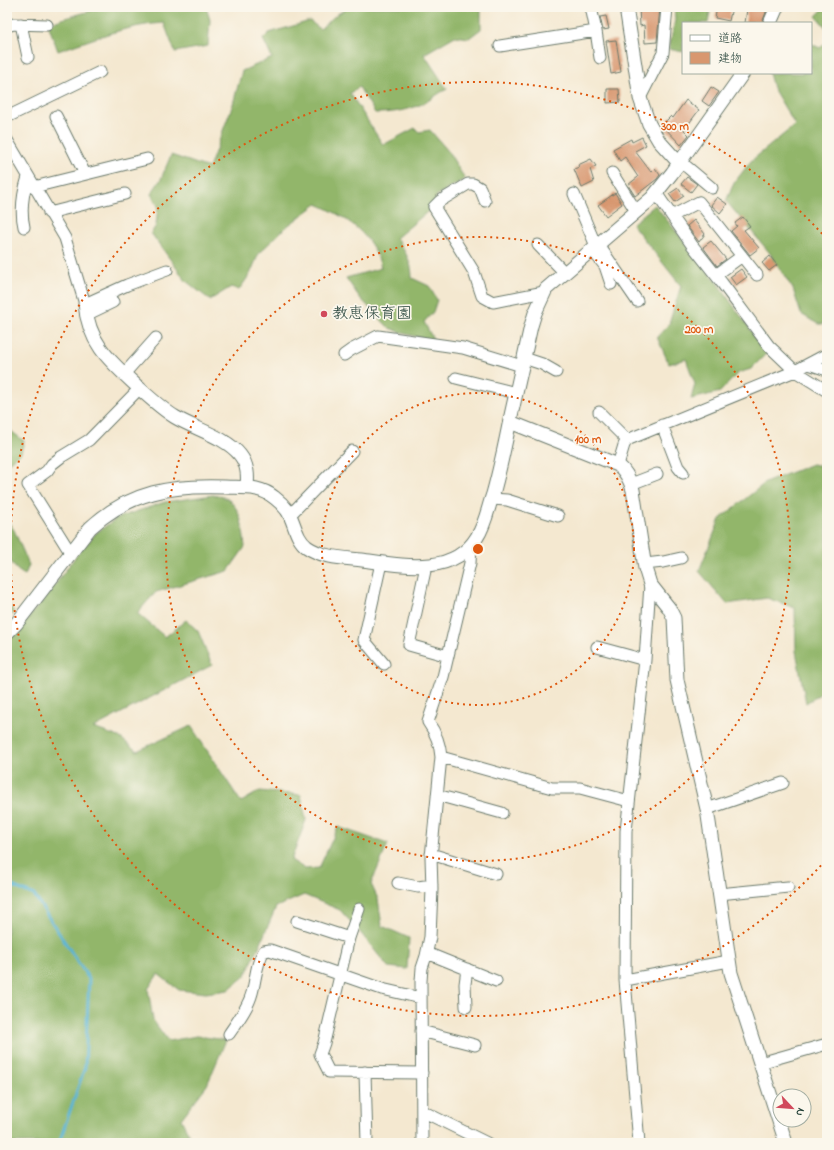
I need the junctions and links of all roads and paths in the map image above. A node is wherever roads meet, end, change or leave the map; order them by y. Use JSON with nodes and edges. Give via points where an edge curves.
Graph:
{"nodes":[{"id":1,"x":591,"y":7,"type":"edge"},
{"id":2,"x":626,"y":7,"type":"edge"},
{"id":3,"x":667,"y":7,"type":"edge"},
{"id":4,"x":777,"y":7,"type":"edge"},
{"id":5,"x":770,"y":22,"type":"edge"},
{"id":6,"x":21,"y":24,"type":"junction"},
{"id":7,"x":47,"y":25,"type":"dead end"},
{"id":8,"x":7,"y":26,"type":"edge"},
{"id":9,"x":596,"y":31,"type":"junction"},
{"id":10,"x":500,"y":46,"type":"dead end"},
{"id":11,"x":28,"y":57,"type":"dead end"},
{"id":12,"x":600,"y":58,"type":"dead end"},
{"id":13,"x":100,"y":72,"type":"dead end"},
{"id":14,"x":743,"y":74,"type":"edge"},
{"id":15,"x":640,"y":98,"type":"junction"},
{"id":16,"x":7,"y":116,"type":"edge"},
{"id":17,"x":56,"y":116,"type":"dead end"},
{"id":18,"x":7,"y":140,"type":"edge"},
{"id":19,"x":147,"y":159,"type":"dead end"},
{"id":20,"x":679,"y":163,"type":"junction"},
{"id":21,"x":612,"y":173,"type":"dead end"},
{"id":22,"x":85,"y":174,"type":"junction"},
{"id":23,"x":28,"y":177,"type":"junction"},
{"id":24,"x":34,"y":187,"type":"junction"},
{"id":25,"x":712,"y":188,"type":"dead end"},
{"id":26,"x":656,"y":193,"type":"junction"},
{"id":27,"x":125,"y":194,"type":"dead end"},
{"id":28,"x":574,"y":194,"type":"dead end"},
{"id":29,"x":485,"y":201,"type":"dead end"},
{"id":30,"x":636,"y":211,"type":"junction"},
{"id":31,"x":50,"y":213,"type":"junction"},
{"id":32,"x":672,"y":216,"type":"junction"},
{"id":33,"x":24,"y":227,"type":"dead end"},
{"id":34,"x":538,"y":245,"type":"dead end"},
{"id":35,"x":595,"y":246,"type":"junction"},
{"id":36,"x":742,"y":256,"type":"junction"},
{"id":37,"x":167,"y":270,"type":"dead end"},
{"id":38,"x":564,"y":272,"type":"junction"},
{"id":39,"x":716,"y":275,"type":"junction"},
{"id":40,"x":757,"y":275,"type":"dead end"},
{"id":41,"x":611,"y":284,"type":"dead end"},
{"id":42,"x":544,"y":292,"type":"junction"},
{"id":43,"x":637,"y":300,"type":"dead end"},
{"id":44,"x":113,"y":302,"type":"dead end"},
{"id":45,"x":85,"y":310,"type":"junction"},
{"id":46,"x":156,"y":338,"type":"dead end"},
{"id":47,"x":827,"y":354,"type":"edge"},
{"id":48,"x":344,"y":355,"type":"dead end"},
{"id":49,"x":523,"y":362,"type":"junction"},
{"id":50,"x":809,"y":364,"type":"junction"},
{"id":51,"x":827,"y":370,"type":"edge"},
{"id":52,"x":795,"y":371,"type":"junction"},
{"id":53,"x":556,"y":372,"type":"dead end"},
{"id":54,"x":124,"y":374,"type":"junction"},
{"id":55,"x":456,"y":378,"type":"dead end"},
{"id":56,"x":140,"y":388,"type":"junction"},
{"id":57,"x":827,"y":391,"type":"edge"},
{"id":58,"x":516,"y":393,"type":"junction"},
{"id":59,"x":599,"y":412,"type":"dead end"},
{"id":60,"x":510,"y":422,"type":"junction"},
{"id":61,"x":662,"y":425,"type":"junction"},
{"id":62,"x":628,"y":440,"type":"junction"},
{"id":63,"x":352,"y":451,"type":"dead end"},
{"id":64,"x":618,"y":465,"type":"junction"},
{"id":65,"x":684,"y":473,"type":"dead end"},
{"id":66,"x":657,"y":474,"type":"dead end"},
{"id":67,"x":631,"y":484,"type":"junction"},
{"id":68,"x":247,"y":487,"type":"junction"},
{"id":69,"x":491,"y":499,"type":"junction"},
{"id":70,"x":290,"y":515,"type":"junction"},
{"id":71,"x":558,"y":516,"type":"dead end"},
{"id":72,"x":471,"y":547,"type":"junction"},
{"id":73,"x":70,"y":552,"type":"junction"},
{"id":74,"x":681,"y":558,"type":"dead end"},
{"id":75,"x":381,"y":563,"type":"junction"},
{"id":76,"x":645,"y":564,"type":"junction"},
{"id":77,"x":426,"y":566,"type":"junction"},
{"id":78,"x":650,"y":584,"type":"junction"},
{"id":79,"x":7,"y":633,"type":"edge"},
{"id":80,"x":597,"y":647,"type":"dead end"},
{"id":81,"x":448,"y":656,"type":"junction"},
{"id":82,"x":645,"y":660,"type":"junction"},
{"id":83,"x":384,"y":664,"type":"dead end"},
{"id":84,"x":441,"y":757,"type":"junction"},
{"id":85,"x":783,"y":783,"type":"dead end"},
{"id":86,"x":437,"y":795,"type":"junction"},
{"id":87,"x":629,"y":801,"type":"junction"},
{"id":88,"x":707,"y":809,"type":"junction"},
{"id":89,"x":502,"y":812,"type":"dead end"},
{"id":90,"x":431,"y":854,"type":"junction"},
{"id":91,"x":496,"y":874,"type":"dead end"},
{"id":92,"x":398,"y":883,"type":"dead end"},
{"id":93,"x":432,"y":885,"type":"junction"},
{"id":94,"x":788,"y":887,"type":"dead end"},
{"id":95,"x":719,"y":894,"type":"junction"},
{"id":96,"x":359,"y":909,"type":"dead end"},
{"id":97,"x":297,"y":921,"type":"dead end"},
{"id":98,"x":349,"y":938,"type":"junction"},
{"id":99,"x":427,"y":953,"type":"junction"},
{"id":100,"x":729,"y":961,"type":"junction"},
{"id":101,"x":467,"y":969,"type":"junction"},
{"id":102,"x":340,"y":974,"type":"junction"},
{"id":103,"x":625,"y":980,"type":"junction"},
{"id":104,"x":496,"y":981,"type":"dead end"},
{"id":105,"x":421,"y":998,"type":"junction"},
{"id":106,"x":466,"y":1007,"type":"dead end"},
{"id":107,"x":421,"y":1031,"type":"junction"},
{"id":108,"x":229,"y":1034,"type":"dead end"},
{"id":109,"x":827,"y":1044,"type":"edge"},
{"id":110,"x":475,"y":1046,"type":"dead end"},
{"id":111,"x":760,"y":1063,"type":"junction"},
{"id":112,"x":365,"y":1072,"type":"junction"},
{"id":113,"x":422,"y":1074,"type":"junction"},
{"id":114,"x":422,"y":1111,"type":"junction"},
{"id":115,"x":367,"y":1143,"type":"edge"},
{"id":116,"x":422,"y":1143,"type":"edge"},
{"id":117,"x":487,"y":1143,"type":"edge"},
{"id":118,"x":639,"y":1143,"type":"edge"},
{"id":119,"x":786,"y":1143,"type":"edge"}],
"edges":[{"from":1,"to":9,"type":"street"},
{"from":2,"to":15,"type":"street"},
{"from":3,"to":15,"type":"street","via":[[663,53]]},
{"from":4,"to":5,"type":"street"},
{"from":6,"to":7,"type":"street"},
{"from":6,"to":8,"type":"street"},
{"from":6,"to":11,"type":"street"},
{"from":9,"to":10,"type":"street"},
{"from":9,"to":12,"type":"street"},
{"from":13,"to":16,"type":"street"},
{"from":14,"to":20,"type":"street"},
{"from":15,"to":20,"type":"street","via":[[649,124]]},
{"from":17,"to":22,"type":"street"},
{"from":18,"to":23,"type":"street"},
{"from":19,"to":22,"type":"street"},
{"from":20,"to":25,"type":"street"},
{"from":20,"to":26,"type":"street"},
{"from":21,"to":30,"type":"street"},
{"from":22,"to":24,"type":"street"},
{"from":23,"to":24,"type":"street"},
{"from":23,"to":33,"type":"street","via":[[23,193]]},
{"from":24,"to":31,"type":"street"},
{"from":26,"to":30,"type":"street"},
{"from":26,"to":32,"type":"street"},
{"from":27,"to":31,"type":"street"},
{"from":28,"to":35,"type":"street"},
{"from":29,"to":42,"type":"street","via":[[480,188],[468,184],[434,207],[474,272],[482,296],[494,302]]},
{"from":30,"to":35,"type":"street"},
{"from":31,"to":45,"type":"street","via":[[64,238]]},
{"from":32,"to":36,"type":"street","via":[[699,202]]},
{"from":32,"to":39,"type":"street"},
{"from":34,"to":38,"type":"street"},
{"from":35,"to":38,"type":"street"},
{"from":35,"to":41,"type":"street"},
{"from":35,"to":43,"type":"street"},
{"from":36,"to":39,"type":"street"},
{"from":36,"to":40,"type":"street"},
{"from":37,"to":45,"type":"street","via":[[127,285]]},
{"from":38,"to":42,"type":"street"},
{"from":39,"to":52,"type":"street","via":[[768,346]]},
{"from":42,"to":49,"type":"street","via":[[530,326]]},
{"from":44,"to":45,"type":"street"},
{"from":45,"to":54,"type":"street","via":[[100,349]]},
{"from":46,"to":54,"type":"street"},
{"from":47,"to":50,"type":"street"},
{"from":48,"to":49,"type":"street","via":[[378,336],[463,348]]},
{"from":49,"to":53,"type":"street","via":[[542,364]]},
{"from":49,"to":58,"type":"street"},
{"from":50,"to":51,"type":"street"},
{"from":50,"to":52,"type":"street"},
{"from":52,"to":57,"type":"street"},
{"from":52,"to":61,"type":"street"},
{"from":54,"to":56,"type":"street"},
{"from":55,"to":58,"type":"street"},
{"from":56,"to":68,"type":"street","via":[[174,417],[229,445],[240,455],[246,464]]},
{"from":56,"to":73,"type":"street","via":[[89,440],[61,457],[28,485]]},
{"from":58,"to":60,"type":"street"},
{"from":59,"to":62,"type":"street"},
{"from":60,"to":64,"type":"street"},
{"from":60,"to":69,"type":"street"},
{"from":61,"to":62,"type":"street"},
{"from":61,"to":65,"type":"street","via":[[678,466]]},
{"from":62,"to":64,"type":"street"},
{"from":63,"to":70,"type":"street"},
{"from":64,"to":67,"type":"street"},
{"from":66,"to":67,"type":"street"},
{"from":67,"to":76,"type":"street"},
{"from":68,"to":70,"type":"street","via":[[275,497]]},
{"from":68,"to":73,"type":"street","via":[[167,489],[137,498],[104,515]]},
{"from":69,"to":71,"type":"street","via":[[507,500]]},
{"from":69,"to":72,"type":"street","via":[[478,536]]},
{"from":70,"to":75,"type":"street","via":[[297,535],[307,547],[320,554]]},
{"from":72,"to":77,"type":"street","via":[[462,555]]},
{"from":72,"to":81,"type":"street","via":[[470,563]]},
{"from":73,"to":79,"type":"street"},
{"from":74,"to":76,"type":"street"},
{"from":75,"to":77,"type":"street"},
{"from":75,"to":83,"type":"street","via":[[364,640]]},
{"from":76,"to":78,"type":"street"},
{"from":77,"to":81,"type":"street","via":[[409,645]]},
{"from":78,"to":82,"type":"street"},
{"from":78,"to":88,"type":"street","via":[[674,618],[678,680]]},
{"from":80,"to":82,"type":"street"},
{"from":81,"to":84,"type":"street","via":[[428,722],[436,733]]},
{"from":82,"to":87,"type":"street"},
{"from":84,"to":86,"type":"street"},
{"from":84,"to":87,"type":"street","via":[[552,788],[580,788]]},
{"from":85,"to":88,"type":"street"},
{"from":86,"to":89,"type":"street"},
{"from":86,"to":90,"type":"street"},
{"from":87,"to":103,"type":"street","via":[[626,831]]},
{"from":88,"to":95,"type":"street"},
{"from":90,"to":91,"type":"street"},
{"from":90,"to":93,"type":"street"},
{"from":92,"to":93,"type":"street","via":[[418,887]]},
{"from":93,"to":99,"type":"street"},
{"from":94,"to":95,"type":"street"},
{"from":95,"to":100,"type":"street"},
{"from":96,"to":98,"type":"street"},
{"from":97,"to":98,"type":"street"},
{"from":98,"to":102,"type":"street"},
{"from":99,"to":101,"type":"street"},
{"from":99,"to":105,"type":"street","via":[[420,981]]},
{"from":100,"to":103,"type":"street"},
{"from":100,"to":111,"type":"street"},
{"from":101,"to":104,"type":"street"},
{"from":101,"to":106,"type":"street"},
{"from":102,"to":105,"type":"street","via":[[382,989]]},
{"from":102,"to":108,"type":"street","via":[[270,950],[264,951],[260,957],[247,1007]]},
{"from":102,"to":112,"type":"street","via":[[320,1054],[329,1072]]},
{"from":103,"to":118,"type":"street"},
{"from":105,"to":107,"type":"street"},
{"from":107,"to":110,"type":"street"},
{"from":107,"to":113,"type":"street"},
{"from":109,"to":111,"type":"street"},
{"from":111,"to":119,"type":"street"},
{"from":112,"to":113,"type":"street"},
{"from":112,"to":115,"type":"street"},
{"from":113,"to":114,"type":"street"},
{"from":114,"to":116,"type":"street"},
{"from":114,"to":117,"type":"street"}]}
